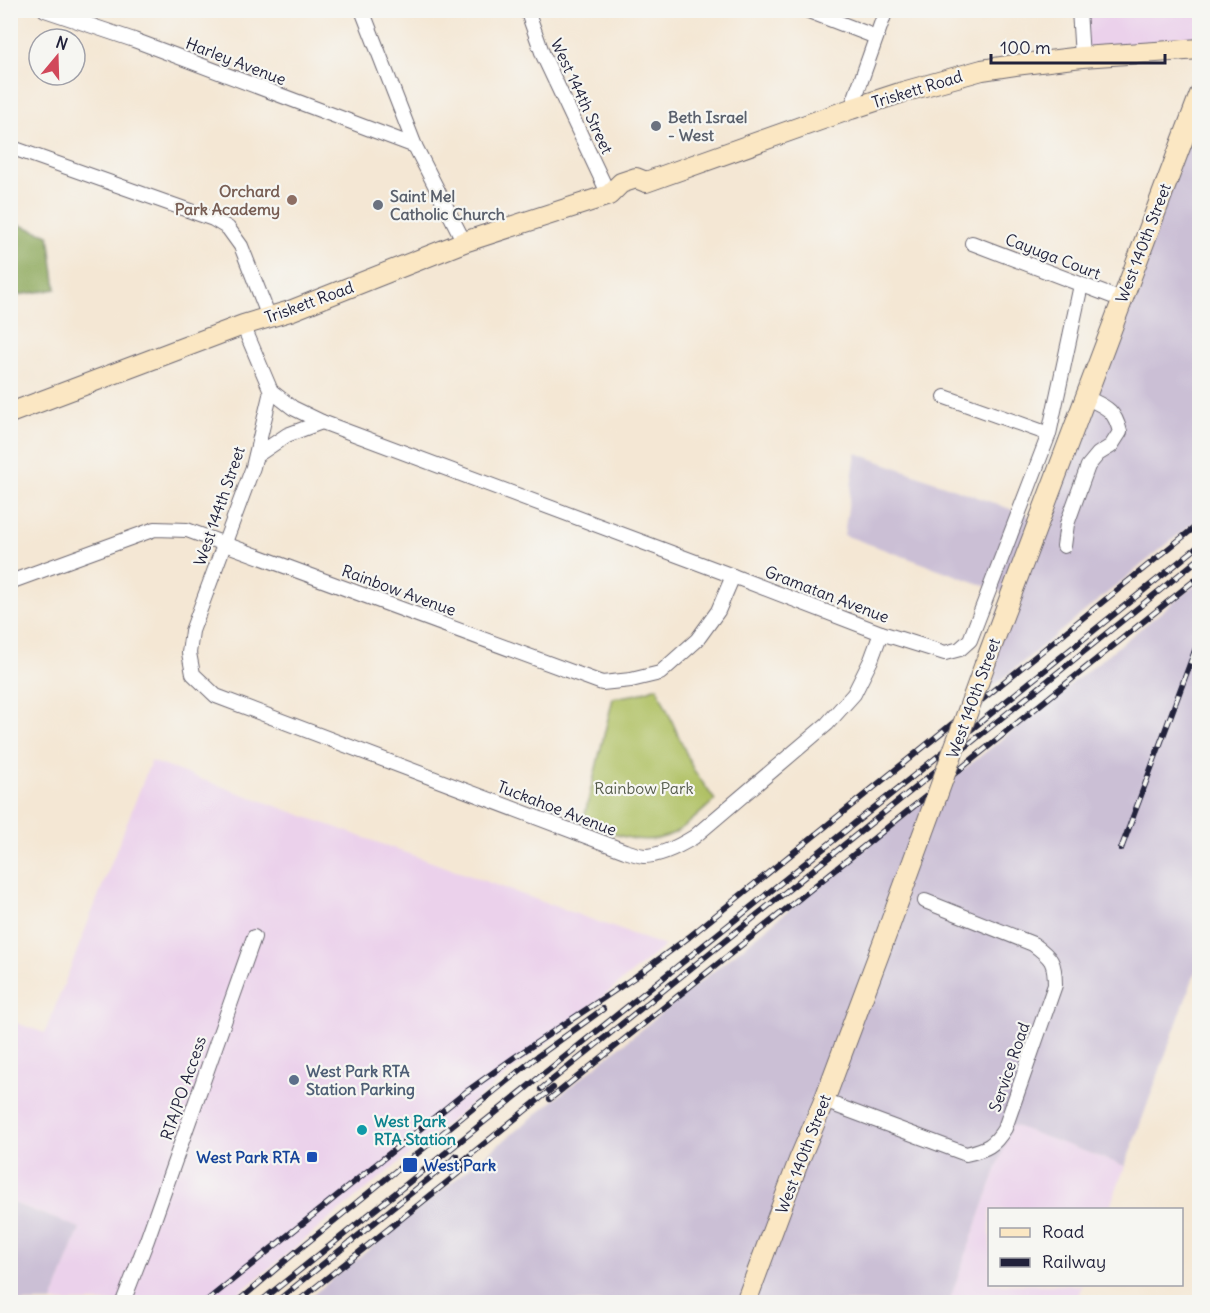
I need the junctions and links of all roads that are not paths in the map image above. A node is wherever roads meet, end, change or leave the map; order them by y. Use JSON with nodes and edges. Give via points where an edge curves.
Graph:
{"nodes":[{"id":1,"x":45,"y":10,"type":"edge"},
{"id":2,"x":362,"y":10,"type":"edge"},
{"id":3,"x":527,"y":10,"type":"edge"},
{"id":4,"x":806,"y":10,"type":"edge"},
{"id":5,"x":886,"y":10,"type":"edge"},
{"id":6,"x":1079,"y":10,"type":"edge"},
{"id":7,"x":876,"y":37,"type":"junction"},
{"id":8,"x":1200,"y":49,"type":"edge"},
{"id":9,"x":1082,"y":57,"type":"junction"},
{"id":10,"x":1200,"y":94,"type":"edge"},
{"id":11,"x":851,"y":110,"type":"junction"},
{"id":12,"x":415,"y":146,"type":"junction"},
{"id":13,"x":10,"y":147,"type":"edge"},
{"id":14,"x":609,"y":195,"type":"junction"},
{"id":15,"x":464,"y":242,"type":"junction"},
{"id":16,"x":972,"y":243,"type":"dead end"},
{"id":17,"x":1081,"y":285,"type":"junction"},
{"id":18,"x":1122,"y":300,"type":"junction"},
{"id":19,"x":269,"y":317,"type":"junction"},
{"id":20,"x":243,"y":325,"type":"junction"},
{"id":21,"x":271,"y":391,"type":"junction"},
{"id":22,"x":945,"y":397,"type":"dead end"},
{"id":23,"x":1085,"y":398,"type":"junction"},
{"id":24,"x":10,"y":413,"type":"edge"},
{"id":25,"x":322,"y":422,"type":"junction"},
{"id":26,"x":1049,"y":434,"type":"junction"},
{"id":27,"x":256,"y":456,"type":"junction"},
{"id":28,"x":224,"y":543,"type":"junction"},
{"id":29,"x":1064,"y":546,"type":"dead end"},
{"id":30,"x":734,"y":576,"type":"junction"},
{"id":31,"x":10,"y":582,"type":"edge"},
{"id":32,"x":192,"y":631,"type":"joint"},
{"id":33,"x":881,"y":633,"type":"junction"},
{"id":34,"x":925,"y":901,"type":"dead end"},
{"id":35,"x":254,"y":937,"type":"dead end"},
{"id":36,"x":824,"y":1101,"type":"junction"},
{"id":37,"x":123,"y":1302,"type":"edge"},
{"id":38,"x":746,"y":1302,"type":"edge"}],
"edges":[{"from":1,"to":12,"type":"street","name":"Harley Avenue"},
{"from":2,"to":12,"type":"street"},
{"from":3,"to":14,"type":"street","name":"West 144th Street","via":[[543,55]]},
{"from":4,"to":7,"type":"street"},
{"from":5,"to":7,"type":"street"},
{"from":6,"to":9,"type":"street"},
{"from":7,"to":11,"type":"street"},
{"from":8,"to":9,"type":"main road","name":"Triskett Road"},
{"from":9,"to":11,"type":"main road","name":"Triskett Road","via":[[982,70]]},
{"from":10,"to":18,"type":"main road","name":"West 140th Street"},
{"from":11,"to":14,"type":"main road","name":"Triskett Road","via":[[646,182],[636,178],[621,183]]},
{"from":12,"to":15,"type":"street"},
{"from":13,"to":19,"type":"street","via":[[213,219],[228,228],[241,246]]},
{"from":14,"to":15,"type":"main road","name":"Triskett Road"},
{"from":15,"to":19,"type":"main road","name":"Triskett Road"},
{"from":16,"to":17,"type":"street","name":"Cayuga Court"},
{"from":17,"to":18,"type":"street","name":"Cayuga Court"},
{"from":17,"to":26,"type":"street","name":"Gramatan Avenue"},
{"from":18,"to":23,"type":"main road","name":"West 140th Street"},
{"from":19,"to":20,"type":"main road","name":"Triskett Road"},
{"from":20,"to":21,"type":"street"},
{"from":20,"to":24,"type":"main road","name":"Triskett Road"},
{"from":21,"to":25,"type":"street","name":"Gramatan Avenue","via":[[293,408]]},
{"from":21,"to":27,"type":"street","name":"West 144th Street"},
{"from":22,"to":26,"type":"street"},
{"from":23,"to":29,"type":"street","via":[[1109,409],[1120,432],[1112,446],[1088,466],[1067,524]]},
{"from":23,"to":36,"type":"main road","name":"West 140th Street","bridge":true},
{"from":25,"to":27,"type":"street","via":[[287,435]]},
{"from":25,"to":30,"type":"street","name":"Gramatan Avenue"},
{"from":26,"to":33,"type":"street","name":"Gramatan Avenue","via":[[970,640],[960,649],[945,653]]},
{"from":27,"to":28,"type":"street","name":"West 144th Street"},
{"from":28,"to":30,"type":"street","name":"Rainbow Avenue","via":[[602,683],[660,673],[697,640],[718,611]]},
{"from":28,"to":31,"type":"street","name":"Rainbow Avenue","via":[[187,530],[155,529]]},
{"from":28,"to":32,"type":"street","name":"West 144th Street"},
{"from":30,"to":33,"type":"street","name":"Gramatan Avenue"},
{"from":32,"to":33,"type":"street","name":"Tuckahoe Avenue","via":[[189,653],[193,674],[216,696],[642,856],[679,846],[694,837],[827,724],[854,694]]},
{"from":34,"to":36,"type":"street","name":"Service Road","via":[[1033,944],[1047,954],[1055,967],[1055,985],[1005,1128],[997,1141],[966,1154]]},
{"from":35,"to":37,"type":"street","name":"RTA/PO Access"},
{"from":36,"to":38,"type":"main road","name":"West 140th Street"}]}
